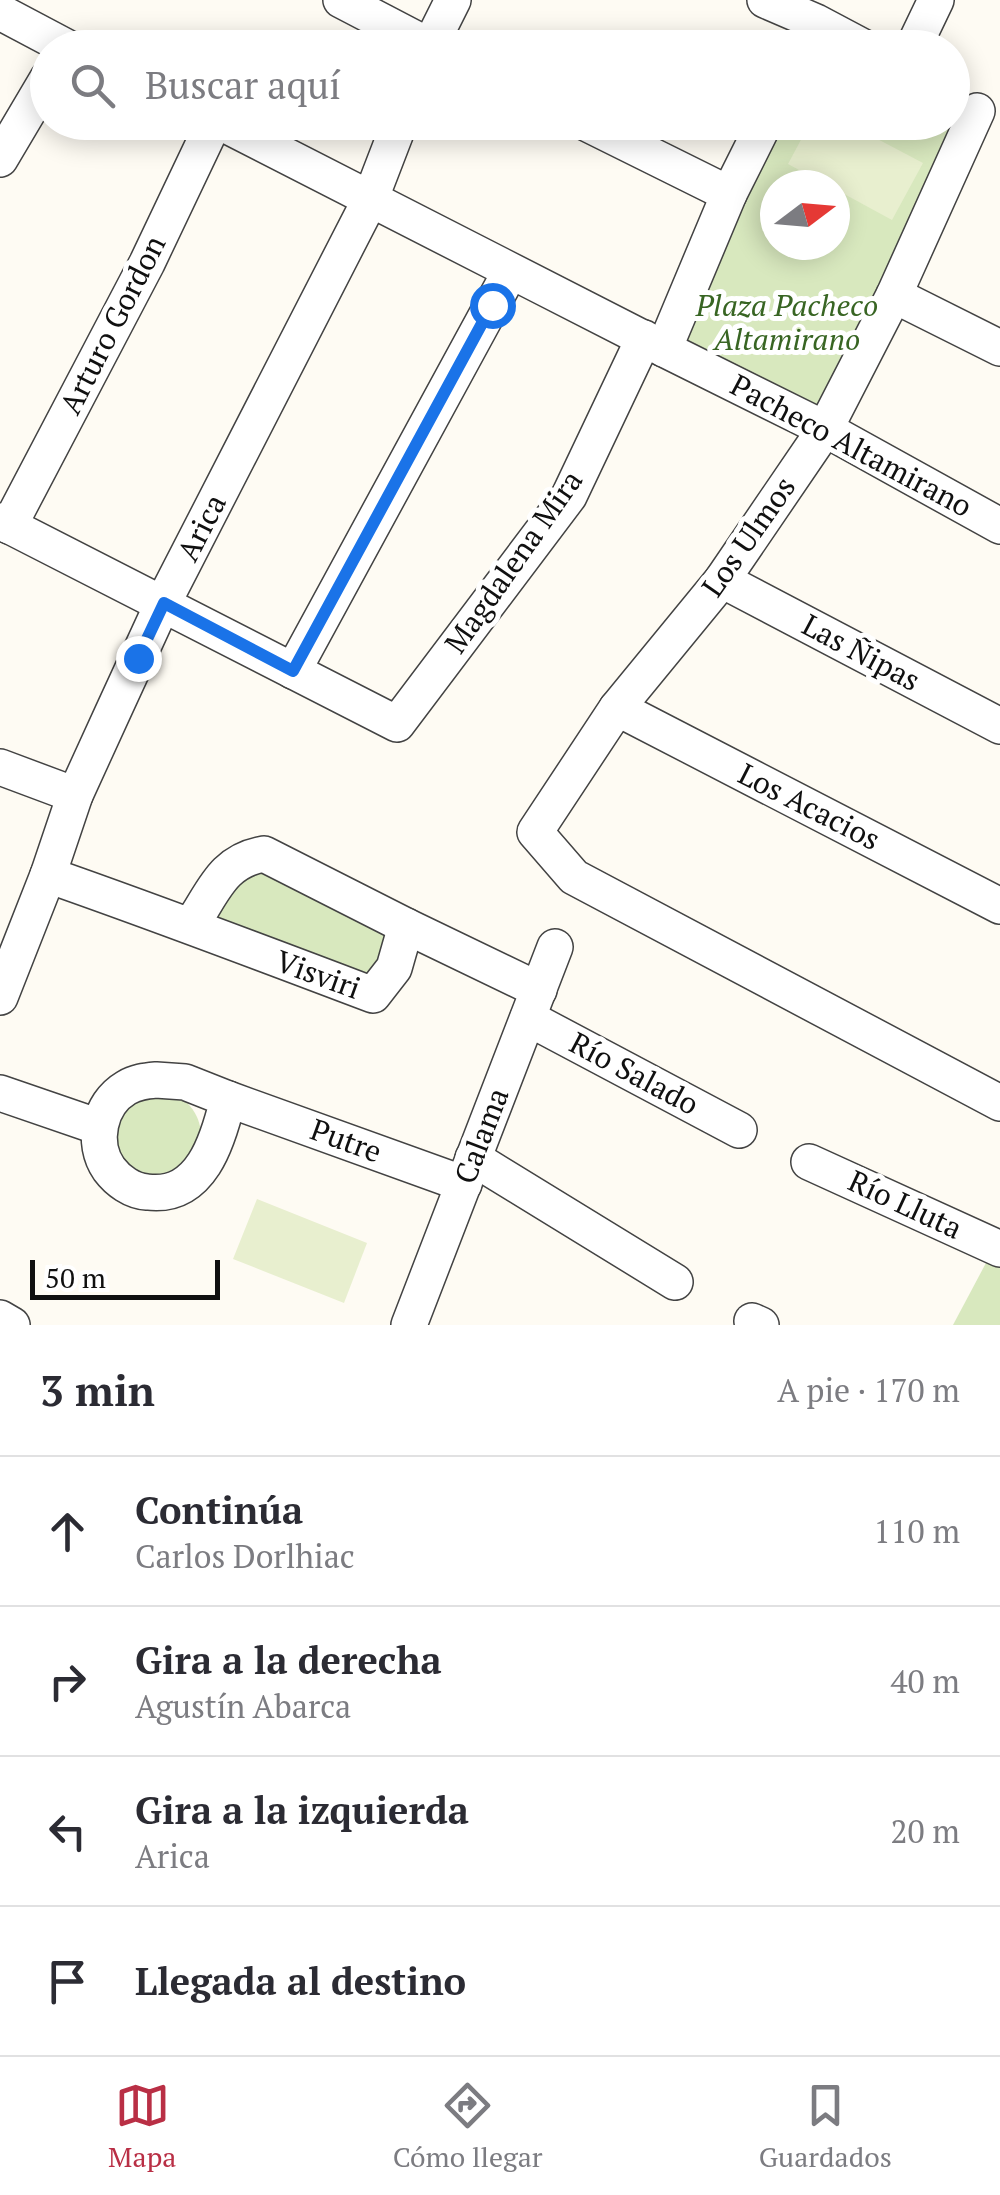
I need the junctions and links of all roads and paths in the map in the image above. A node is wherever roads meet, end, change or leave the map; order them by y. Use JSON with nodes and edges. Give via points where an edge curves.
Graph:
{"nodes":[{"id":1,"x":341,"y":0,"type":"edge"},
{"id":2,"x":454,"y":0,"type":"edge"},
{"id":3,"x":765,"y":0,"type":"edge"},
{"id":4,"x":936,"y":0,"type":"edge"},
{"id":5,"x":0,"y":12,"type":"edge"},
{"id":6,"x":34,"y":30,"type":"edge"},
{"id":7,"x":398,"y":30,"type":"edge"},
{"id":8,"x":439,"y":30,"type":"edge"},
{"id":9,"x":803,"y":30,"type":"edge"},
{"id":10,"x":922,"y":30,"type":"edge"},
{"id":11,"x":30,"y":109,"type":"edge"},
{"id":12,"x":208,"y":140,"type":"edge"},
{"id":13,"x":252,"y":140,"type":"edge"},
{"id":14,"x":393,"y":140,"type":"edge"},
{"id":15,"x":620,"y":140,"type":"edge"},
{"id":16,"x":757,"y":140,"type":"edge"},
{"id":17,"x":963,"y":140,"type":"edge"},
{"id":18,"x":0,"y":160,"type":"edge"},
{"id":19,"x":729,"y":194,"type":"junction"},
{"id":20,"x":370,"y":200,"type":"junction"},
{"id":21,"x":510,"y":272,"type":"junction"},
{"id":22,"x":894,"y":294,"type":"junction"},
{"id":23,"x":654,"y":343,"type":"junction"},
{"id":24,"x":1000,"y":348,"type":"edge"},
{"id":25,"x":825,"y":429,"type":"junction"},
{"id":26,"x":4,"y":523,"type":"edge"},
{"id":27,"x":1000,"y":526,"type":"edge"},
{"id":28,"x":722,"y":580,"type":"junction"},
{"id":29,"x":164,"y":603,"type":"junction"},
{"id":30,"x":293,"y":671,"type":"junction"},
{"id":31,"x":617,"y":708,"type":"junction"},
{"id":32,"x":1000,"y":726,"type":"edge"},
{"id":33,"x":0,"y":767,"type":"edge"},
{"id":34,"x":76,"y":795,"type":"junction"},
{"id":35,"x":48,"y":875,"type":"junction"},
{"id":36,"x":1000,"y":906,"type":"edge"},
{"id":37,"x":191,"y":926,"type":"junction"},
{"id":38,"x":406,"y":926,"type":"junction"},
{"id":39,"x":555,"y":947,"type":"dead end"},
{"id":40,"x":8,"y":955,"type":"edge"},
{"id":41,"x":0,"y":998,"type":"edge"},
{"id":42,"x":533,"y":1004,"type":"junction"},
{"id":43,"x":0,"y":1093,"type":"edge"},
{"id":44,"x":228,"y":1099,"type":"junction"},
{"id":45,"x":1000,"y":1103,"type":"edge"},
{"id":46,"x":100,"y":1127,"type":"junction"},
{"id":47,"x":740,"y":1130,"type":"dead end"},
{"id":48,"x":810,"y":1162,"type":"dead end"},
{"id":49,"x":468,"y":1171,"type":"junction"},
{"id":50,"x":1000,"y":1249,"type":"edge"},
{"id":51,"x":675,"y":1282,"type":"dead end"},
{"id":52,"x":0,"y":1318,"type":"edge"},
{"id":53,"x":12,"y":1325,"type":"edge"},
{"id":54,"x":409,"y":1325,"type":"edge"}],
"edges":[{"from":1,"to":7,"type":"street"},
{"from":2,"to":8,"type":"street"},
{"from":3,"to":9,"type":"street"},
{"from":4,"to":10,"type":"street"},
{"from":5,"to":6,"type":"street"},
{"from":11,"to":18,"type":"street"},
{"from":12,"to":26,"type":"street","name":"Arturo Gordon"},
{"from":13,"to":20,"type":"street","name":"Pacheco Altamirano"},
{"from":14,"to":20,"type":"street","name":"Arica"},
{"from":15,"to":19,"type":"street"},
{"from":16,"to":19,"type":"street","name":"Magdalena Mira"},
{"from":17,"to":22,"type":"street","name":"Los Ulmos"},
{"from":19,"to":23,"type":"street","name":"Magdalena Mira"},
{"from":20,"to":21,"type":"street","name":"Pacheco Altamirano"},
{"from":20,"to":29,"type":"street","name":"Arica"},
{"from":21,"to":23,"type":"street","name":"Pacheco Altamirano"},
{"from":21,"to":30,"type":"street"},
{"from":22,"to":24,"type":"street"},
{"from":22,"to":25,"type":"street","name":"Los Ulmos"},
{"from":23,"to":25,"type":"street","name":"Pacheco Altamirano"},
{"from":23,"to":30,"type":"street","name":"Magdalena Mira","via":[[568,496],[397,724]]},
{"from":25,"to":27,"type":"street","name":"Pacheco Altamirano"},
{"from":25,"to":28,"type":"street","name":"Los Ulmos"},
{"from":26,"to":29,"type":"street"},
{"from":28,"to":31,"type":"street","name":"Los Ulmos"},
{"from":28,"to":32,"type":"street","name":"Las Ñipas"},
{"from":29,"to":30,"type":"street"},
{"from":29,"to":34,"type":"street","name":"Arica"},
{"from":31,"to":36,"type":"street","name":"Los Acacios"},
{"from":31,"to":45,"type":"street","name":"Los Ulmos","via":[[535,832],[574,877]]},
{"from":33,"to":34,"type":"street"},
{"from":34,"to":35,"type":"street","name":"Arica"},
{"from":35,"to":37,"type":"street","name":"Visviri"},
{"from":35,"to":40,"type":"street","name":"Arica"},
{"from":37,"to":38,"type":"street","via":[[232,866],[264,854]]},
{"from":37,"to":38,"type":"street","name":"Visviri","via":[[373,995],[394,968]]},
{"from":38,"to":42,"type":"street"},
{"from":39,"to":42,"type":"street","name":"Calama"},
{"from":40,"to":41,"type":"street","name":"Arica"},
{"from":42,"to":47,"type":"street","name":"Río Salado"},
{"from":42,"to":49,"type":"street","name":"Calama"},
{"from":43,"to":46,"type":"street"},
{"from":44,"to":46,"type":"street","via":[[185,1082],[140,1082],[113,1099]]},
{"from":44,"to":46,"type":"street","via":[[197,1176],[161,1194],[140,1192],[108,1167]]},
{"from":44,"to":49,"type":"street","name":"Putre"},
{"from":48,"to":50,"type":"street","name":"Río Lluta"},
{"from":49,"to":51,"type":"street","name":"Putre"},
{"from":49,"to":54,"type":"street","name":"Calama"},
{"from":52,"to":53,"type":"street"}]}
